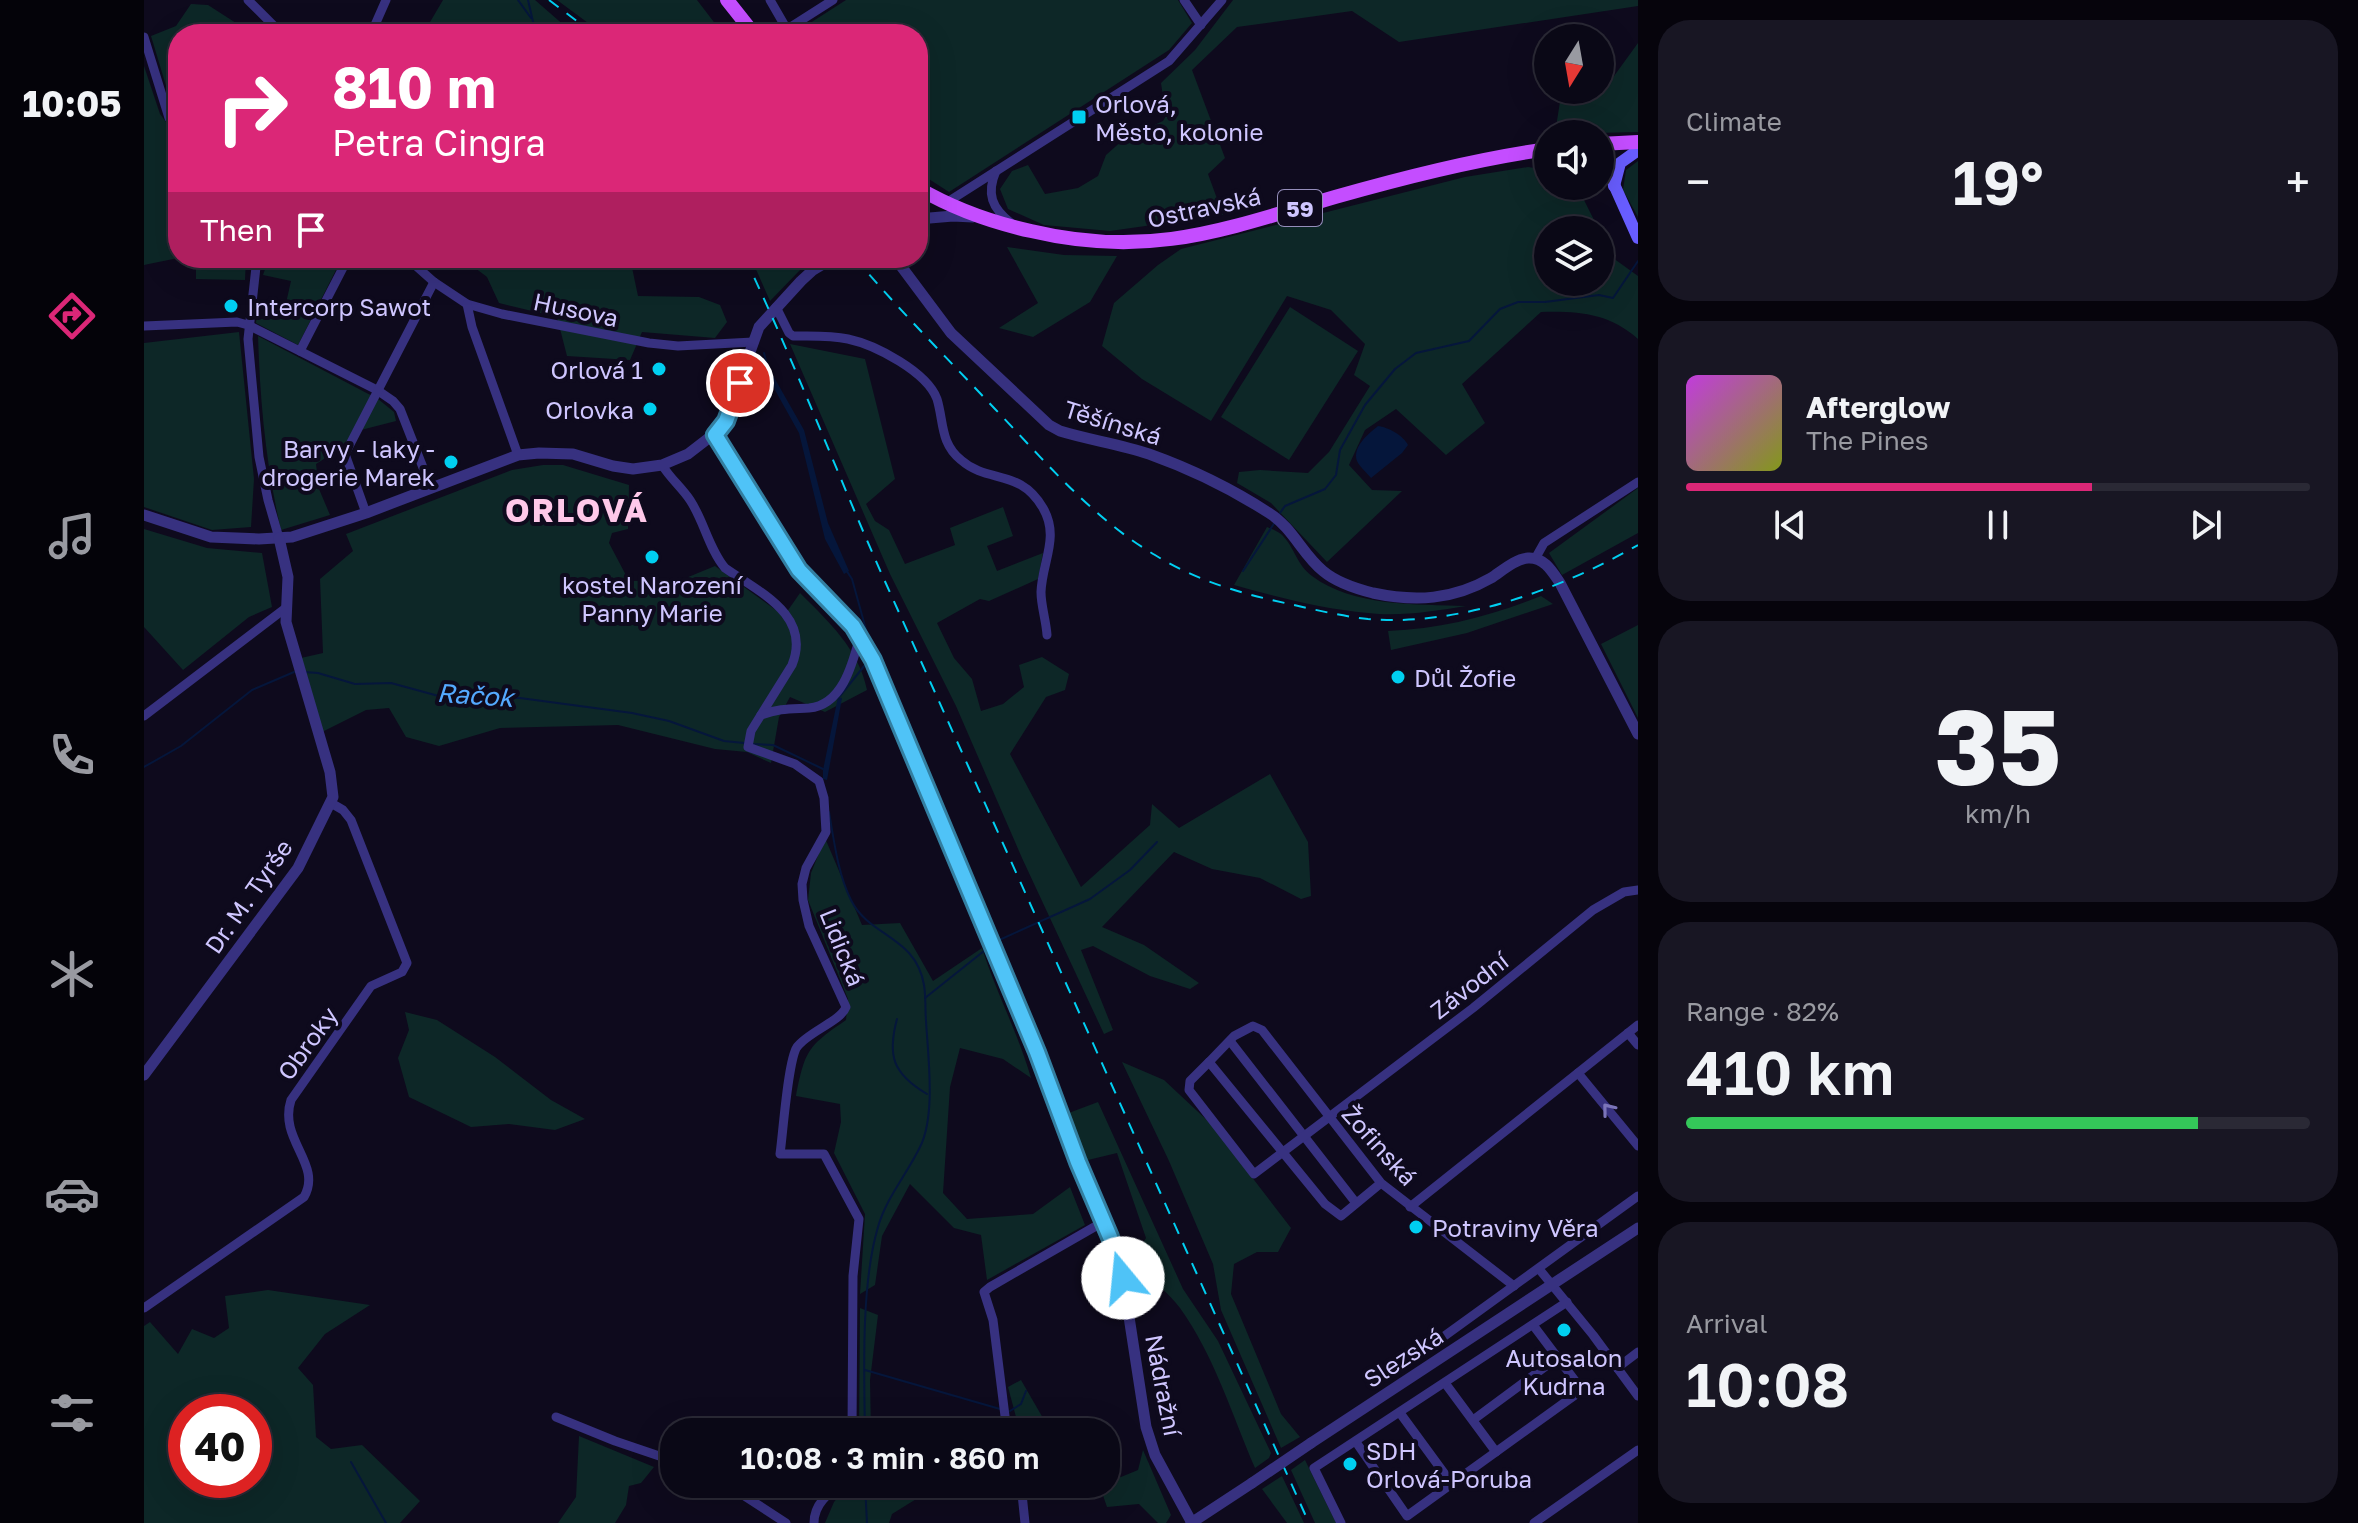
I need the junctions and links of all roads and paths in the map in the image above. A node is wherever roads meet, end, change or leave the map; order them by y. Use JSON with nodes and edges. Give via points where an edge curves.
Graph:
{"nodes":[{"id":1,"x":248,"y":0,"type":"edge"},
{"id":2,"x":386,"y":0,"type":"edge"},
{"id":3,"x":727,"y":0,"type":"edge"},
{"id":4,"x":770,"y":0,"type":"edge"},
{"id":5,"x":833,"y":0,"type":"edge"},
{"id":6,"x":1184,"y":0,"type":"edge"},
{"id":7,"x":1222,"y":0,"type":"edge"},
{"id":8,"x":272,"y":24,"type":"edge"},
{"id":9,"x":375,"y":24,"type":"edge"},
{"id":10,"x":746,"y":24,"type":"edge"},
{"id":11,"x":784,"y":24,"type":"edge"},
{"id":12,"x":795,"y":24,"type":"edge"},
{"id":13,"x":1201,"y":25,"type":"junction"},
{"id":14,"x":144,"y":37,"type":"edge"},
{"id":15,"x":168,"y":115,"type":"edge"},
{"id":16,"x":1638,"y":142,"type":"edge"},
{"id":17,"x":1614,"y":143,"type":"edge"},
{"id":18,"x":1638,"y":150,"type":"edge"},
{"id":19,"x":1534,"y":151,"type":"edge"},
{"id":20,"x":996,"y":171,"type":"junction"},
{"id":21,"x":1614,"y":189,"type":"joint"},
{"id":22,"x":928,"y":193,"type":"edge"},
{"id":23,"x":946,"y":203,"type":"junction"},
{"id":24,"x":928,"y":213,"type":"edge"},
{"id":25,"x":928,"y":217,"type":"edge"},
{"id":26,"x":979,"y":218,"type":"junction"},
{"id":27,"x":1017,"y":228,"type":"junction"},
{"id":28,"x":1638,"y":238,"type":"edge"},
{"id":29,"x":256,"y":268,"type":"edge"},
{"id":30,"x":343,"y":268,"type":"edge"},
{"id":31,"x":418,"y":268,"type":"edge"},
{"id":32,"x":816,"y":268,"type":"edge"},
{"id":33,"x":902,"y":268,"type":"edge"},
{"id":34,"x":434,"y":282,"type":"junction"},
{"id":35,"x":467,"y":304,"type":"junction"},
{"id":36,"x":776,"y":307,"type":"junction"},
{"id":37,"x":248,"y":325,"type":"junction"},
{"id":38,"x":144,"y":326,"type":"edge"},
{"id":39,"x":753,"y":342,"type":"junction"},
{"id":40,"x":300,"y":351,"type":"junction"},
{"id":41,"x":377,"y":390,"type":"junction"},
{"id":42,"x":715,"y":435,"type":"junction"},
{"id":43,"x":518,"y":455,"type":"junction"},
{"id":44,"x":662,"y":465,"type":"junction"},
{"id":45,"x":1638,"y":482,"type":"edge"},
{"id":46,"x":431,"y":488,"type":"junction"},
{"id":47,"x":366,"y":513,"type":"junction"},
{"id":48,"x":144,"y":515,"type":"edge"},
{"id":49,"x":279,"y":538,"type":"junction"},
{"id":50,"x":1535,"y":559,"type":"junction"},
{"id":51,"x":287,"y":607,"type":"junction"},
{"id":52,"x":1047,"y":635,"type":"dead end"},
{"id":53,"x":860,"y":636,"type":"junction"},
{"id":54,"x":761,"y":715,"type":"junction"},
{"id":55,"x":144,"y":716,"type":"edge"},
{"id":56,"x":1638,"y":734,"type":"edge"},
{"id":57,"x":331,"y":803,"type":"junction"},
{"id":58,"x":1638,"y":890,"type":"edge"},
{"id":59,"x":1638,"y":1025,"type":"edge"},
{"id":60,"x":1628,"y":1033,"type":"junction"},
{"id":61,"x":1232,"y":1039,"type":"junction"},
{"id":62,"x":1638,"y":1045,"type":"edge"},
{"id":63,"x":1209,"y":1062,"type":"junction"},
{"id":64,"x":1578,"y":1073,"type":"junction"},
{"id":65,"x":144,"y":1075,"type":"edge"},
{"id":66,"x":1329,"y":1119,"type":"junction"},
{"id":67,"x":1304,"y":1136,"type":"junction"},
{"id":68,"x":1638,"y":1146,"type":"edge"},
{"id":69,"x":1283,"y":1151,"type":"junction"},
{"id":70,"x":1381,"y":1183,"type":"junction"},
{"id":71,"x":1638,"y":1196,"type":"edge"},
{"id":72,"x":1356,"y":1203,"type":"junction"},
{"id":73,"x":1410,"y":1207,"type":"junction"},
{"id":74,"x":1103,"y":1222,"type":"junction"},
{"id":75,"x":1638,"y":1228,"type":"edge"},
{"id":76,"x":1539,"y":1269,"type":"junction"},
{"id":77,"x":1514,"y":1286,"type":"junction"},
{"id":78,"x":1551,"y":1286,"type":"junction"},
{"id":79,"x":1567,"y":1302,"type":"junction"},
{"id":80,"x":144,"y":1308,"type":"edge"},
{"id":81,"x":1533,"y":1325,"type":"junction"},
{"id":82,"x":1638,"y":1352,"type":"edge"},
{"id":83,"x":1557,"y":1358,"type":"junction"},
{"id":84,"x":1403,"y":1366,"type":"dead end"},
{"id":85,"x":1617,"y":1368,"type":"junction"},
{"id":86,"x":1445,"y":1383,"type":"junction"},
{"id":87,"x":1638,"y":1396,"type":"edge"},
{"id":88,"x":1400,"y":1413,"type":"junction"},
{"id":89,"x":556,"y":1417,"type":"dead end"},
{"id":90,"x":852,"y":1418,"type":"edge"},
{"id":91,"x":1006,"y":1418,"type":"edge"},
{"id":92,"x":1473,"y":1420,"type":"junction"},
{"id":93,"x":1356,"y":1442,"type":"junction"},
{"id":94,"x":1638,"y":1450,"type":"edge"},
{"id":95,"x":1496,"y":1452,"type":"junction"},
{"id":96,"x":660,"y":1456,"type":"edge"},
{"id":97,"x":1452,"y":1484,"type":"junction"},
{"id":98,"x":748,"y":1498,"type":"edge"},
{"id":99,"x":824,"y":1498,"type":"edge"},
{"id":100,"x":1022,"y":1498,"type":"edge"},
{"id":101,"x":786,"y":1523,"type":"edge"},
{"id":102,"x":814,"y":1523,"type":"edge"},
{"id":103,"x":1025,"y":1523,"type":"edge"},
{"id":104,"x":1191,"y":1523,"type":"edge"},
{"id":105,"x":1341,"y":1523,"type":"edge"},
{"id":106,"x":1534,"y":1523,"type":"edge"}],
"edges":[{"from":1,"to":8,"type":"street"},
{"from":2,"to":9,"type":"street"},
{"from":3,"to":10,"type":"main road"},
{"from":4,"to":11,"type":"street"},
{"from":5,"to":12,"type":"street"},
{"from":6,"to":13,"type":"street"},
{"from":7,"to":13,"type":"street"},
{"from":13,"to":20,"type":"street","via":[[1169,61]]},
{"from":14,"to":15,"type":"street"},
{"from":16,"to":17,"type":"main road"},
{"from":18,"to":21,"type":"main road","via":[[1620,163]]},
{"from":19,"to":27,"type":"main road","name":"Ostravská","number":"59","via":[[1428,171],[1233,228],[1172,240],[1096,243]]},
{"from":20,"to":23,"type":"street"},
{"from":20,"to":27,"type":"street","via":[[991,198]]},
{"from":21,"to":28,"type":"main road"},
{"from":22,"to":23,"type":"main road","name":"Ostravská","number":"59"},
{"from":23,"to":24,"type":"street"},
{"from":23,"to":26,"type":"main road","name":"Ostravská","number":"59"},
{"from":25,"to":26,"type":"street"},
{"from":26,"to":27,"type":"main road","name":"Ostravská","number":"59"},
{"from":29,"to":37,"type":"street"},
{"from":30,"to":40,"type":"street"},
{"from":31,"to":34,"type":"street","name":"Husova"},
{"from":32,"to":36,"type":"street"},
{"from":33,"to":50,"type":"street","name":"Těšínská","via":[[951,333],[1049,425],[1215,481],[1281,521],[1323,572],[1368,592],[1443,598],[1470,590],[1519,560]]},
{"from":34,"to":35,"type":"street","name":"Husova"},
{"from":34,"to":41,"type":"street"},
{"from":35,"to":39,"type":"street","name":"Husova","via":[[649,343]]},
{"from":35,"to":43,"type":"street"},
{"from":36,"to":39,"type":"street"},
{"from":36,"to":52,"type":"street","via":[[793,336],[850,339],[928,382],[945,441],[956,456],[984,472],[1011,478],[1043,507],[1052,535],[1041,592]]},
{"from":37,"to":38,"type":"street"},
{"from":37,"to":40,"type":"street"},
{"from":37,"to":49,"type":"street","via":[[259,457]]},
{"from":39,"to":42,"type":"street","via":[[728,416]]},
{"from":40,"to":41,"type":"street"},
{"from":41,"to":46,"type":"street","via":[[400,409]]},
{"from":41,"to":47,"type":"street","via":[[345,454]]},
{"from":42,"to":44,"type":"street"},
{"from":42,"to":53,"type":"street","name":"Nádražní","via":[[799,570]]},
{"from":43,"to":44,"type":"street","via":[[573,454],[633,469]]},
{"from":43,"to":46,"type":"street"},
{"from":44,"to":54,"type":"street","name":"Lidická","via":[[689,499],[719,561],[789,616],[796,654]]},
{"from":45,"to":50,"type":"street","via":[[1544,543]]},
{"from":46,"to":47,"type":"street"},
{"from":47,"to":49,"type":"street"},
{"from":48,"to":49,"type":"street","via":[[211,537]]},
{"from":49,"to":51,"type":"street","via":[[288,577]]},
{"from":50,"to":56,"type":"street","via":[[1548,565],[1560,583]]},
{"from":51,"to":55,"type":"street"},
{"from":51,"to":57,"type":"street","via":[[286,622],[333,781]]},
{"from":53,"to":54,"type":"street","via":[[850,672],[834,695],[812,708],[779,708]]},
{"from":53,"to":74,"type":"street","name":"Nádražní","via":[[1026,1024]]},
{"from":54,"to":90,"type":"street","name":"Lidická","via":[[748,747],[795,764],[819,781],[824,798],[826,832],[806,868],[803,900],[809,926],[846,1007],[796,1049],[780,1154],[824,1154],[859,1219],[853,1276]]},
{"from":57,"to":65,"type":"street","name":"Dr. M. Tyrše","via":[[290,882]]},
{"from":57,"to":80,"type":"street","name":"Obroky","via":[[351,820],[407,963],[402,972],[371,986],[291,1100],[288,1127],[309,1171],[310,1187],[304,1197]]},
{"from":58,"to":66,"type":"street","name":"Závodní","via":[[1593,910]]},
{"from":59,"to":60,"type":"street"},
{"from":60,"to":62,"type":"street"},
{"from":60,"to":64,"type":"street"},
{"from":61,"to":63,"type":"street"},
{"from":61,"to":66,"type":"street","name":"Žofinská","via":[[1253,1026],[1262,1030]]},
{"from":61,"to":67,"type":"street"},
{"from":63,"to":69,"type":"street"},
{"from":63,"to":69,"type":"street","name":"Závodní","via":[[1190,1081],[1189,1090],[1254,1174]]},
{"from":68,"to":64,"type":"street","one_way":true},
{"from":64,"to":73,"type":"street"},
{"from":66,"to":67,"type":"street","name":"Závodní"},
{"from":66,"to":70,"type":"street","name":"Žofinská"},
{"from":67,"to":69,"type":"street","name":"Závodní"},
{"from":67,"to":72,"type":"street"},
{"from":69,"to":72,"type":"street","via":[[1341,1216]]},
{"from":70,"to":72,"type":"street"},
{"from":70,"to":73,"type":"street","name":"Žofinská"},
{"from":71,"to":76,"type":"street","name":"Slezská"},
{"from":73,"to":77,"type":"street","name":"Žofinská"},
{"from":74,"to":91,"type":"street","via":[[984,1292],[993,1320]]},
{"from":74,"to":104,"type":"street","name":"Nádražní","via":[[1123,1278],[1146,1427]]},
{"from":75,"to":78,"type":"street","name":"Slezská"},
{"from":76,"to":77,"type":"street","name":"Slezská"},
{"from":76,"to":78,"type":"street"},
{"from":77,"to":84,"type":"street","name":"Slezská"},
{"from":78,"to":79,"type":"street"},
{"from":78,"to":104,"type":"street","name":"Slezská","bridge":true},
{"from":79,"to":81,"type":"street","name":"Slezská"},
{"from":79,"to":85,"type":"street"},
{"from":81,"to":83,"type":"street"},
{"from":81,"to":86,"type":"street","name":"Slezská"},
{"from":82,"to":85,"type":"street"},
{"from":83,"to":92,"type":"street"},
{"from":83,"to":95,"type":"street","via":[[1582,1390]]},
{"from":85,"to":87,"type":"street"},
{"from":86,"to":88,"type":"street","name":"Slezská"},
{"from":86,"to":92,"type":"street"},
{"from":88,"to":93,"type":"street","name":"Slezská"},
{"from":88,"to":97,"type":"street"},
{"from":89,"to":96,"type":"street"},
{"from":92,"to":95,"type":"street"},
{"from":93,"to":97,"type":"street","via":[[1407,1516]]},
{"from":93,"to":105,"type":"street","name":"Slezská","via":[[1314,1468]]},
{"from":94,"to":106,"type":"street"},
{"from":95,"to":97,"type":"street"},
{"from":98,"to":101,"type":"street"},
{"from":99,"to":102,"type":"street"},
{"from":100,"to":103,"type":"street"}]}
